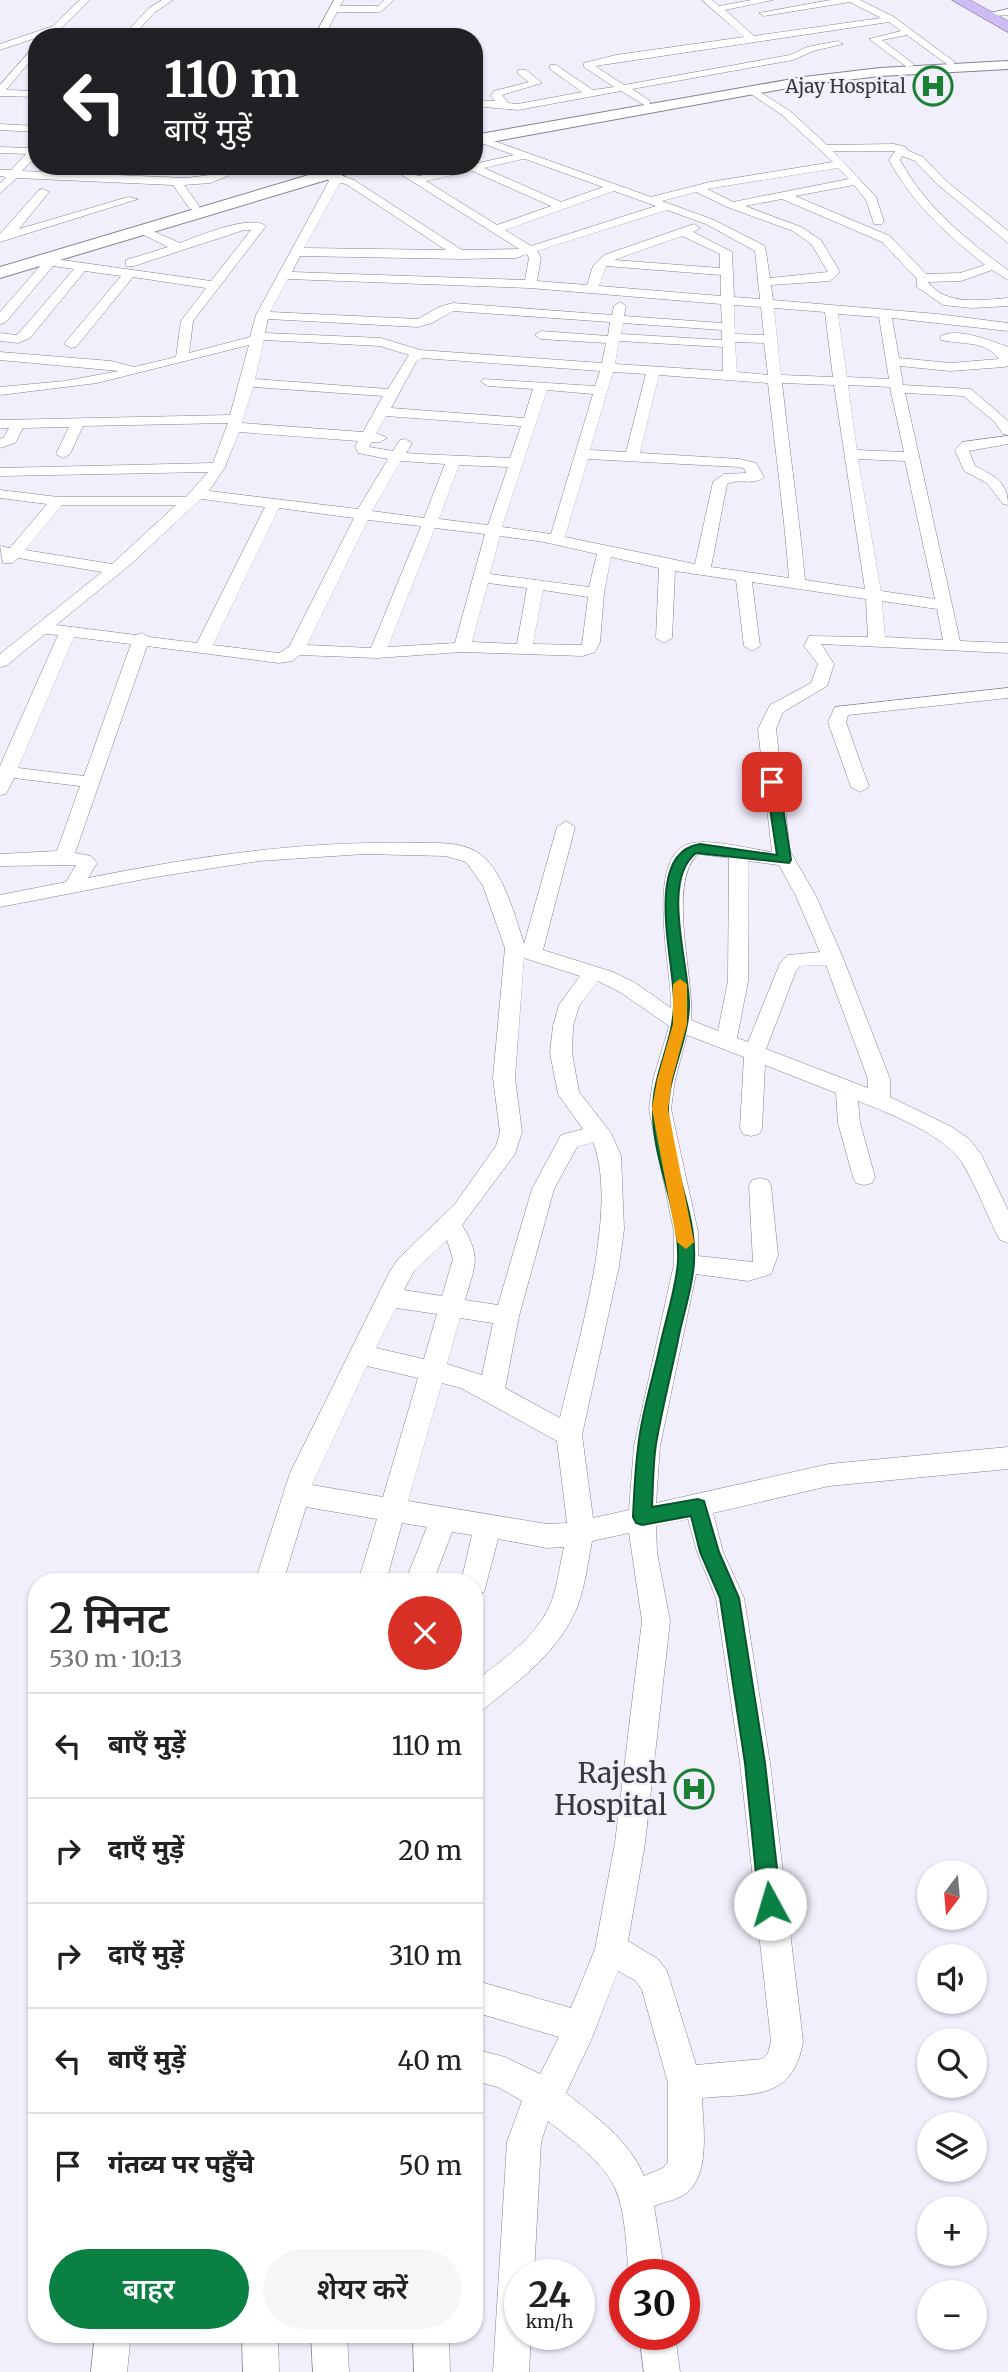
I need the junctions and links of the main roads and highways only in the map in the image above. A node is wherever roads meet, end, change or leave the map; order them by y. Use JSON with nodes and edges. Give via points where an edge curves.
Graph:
{"nodes":[{"id":1,"x":959,"y":0,"type":"edge"},
{"id":2,"x":970,"y":0,"type":"edge"},
{"id":3,"x":1004,"y":16,"type":"edge"},
{"id":4,"x":1008,"y":27,"type":"edge"},
{"id":5,"x":1008,"y":59,"type":"edge"},
{"id":6,"x":1008,"y":65,"type":"edge"},
{"id":7,"x":770,"y":84,"type":"junction"},
{"id":8,"x":483,"y":136,"type":"edge"},
{"id":9,"x":483,"y":136,"type":"edge"},
{"id":10,"x":317,"y":175,"type":"edge"},
{"id":11,"x":321,"y":175,"type":"edge"},
{"id":12,"x":0,"y":264,"type":"edge"},
{"id":13,"x":0,"y":273,"type":"edge"}],
"edges":[{"from":1,"to":4,"type":"main road"},
{"from":2,"to":3,"type":"main road"},
{"from":5,"to":7,"type":"main road","via":[[807,75]]},
{"from":6,"to":7,"type":"main road"},
{"from":7,"to":8,"type":"main road"},
{"from":7,"to":9,"type":"main road"},
{"from":10,"to":12,"type":"main road"},
{"from":11,"to":13,"type":"main road"}]}
